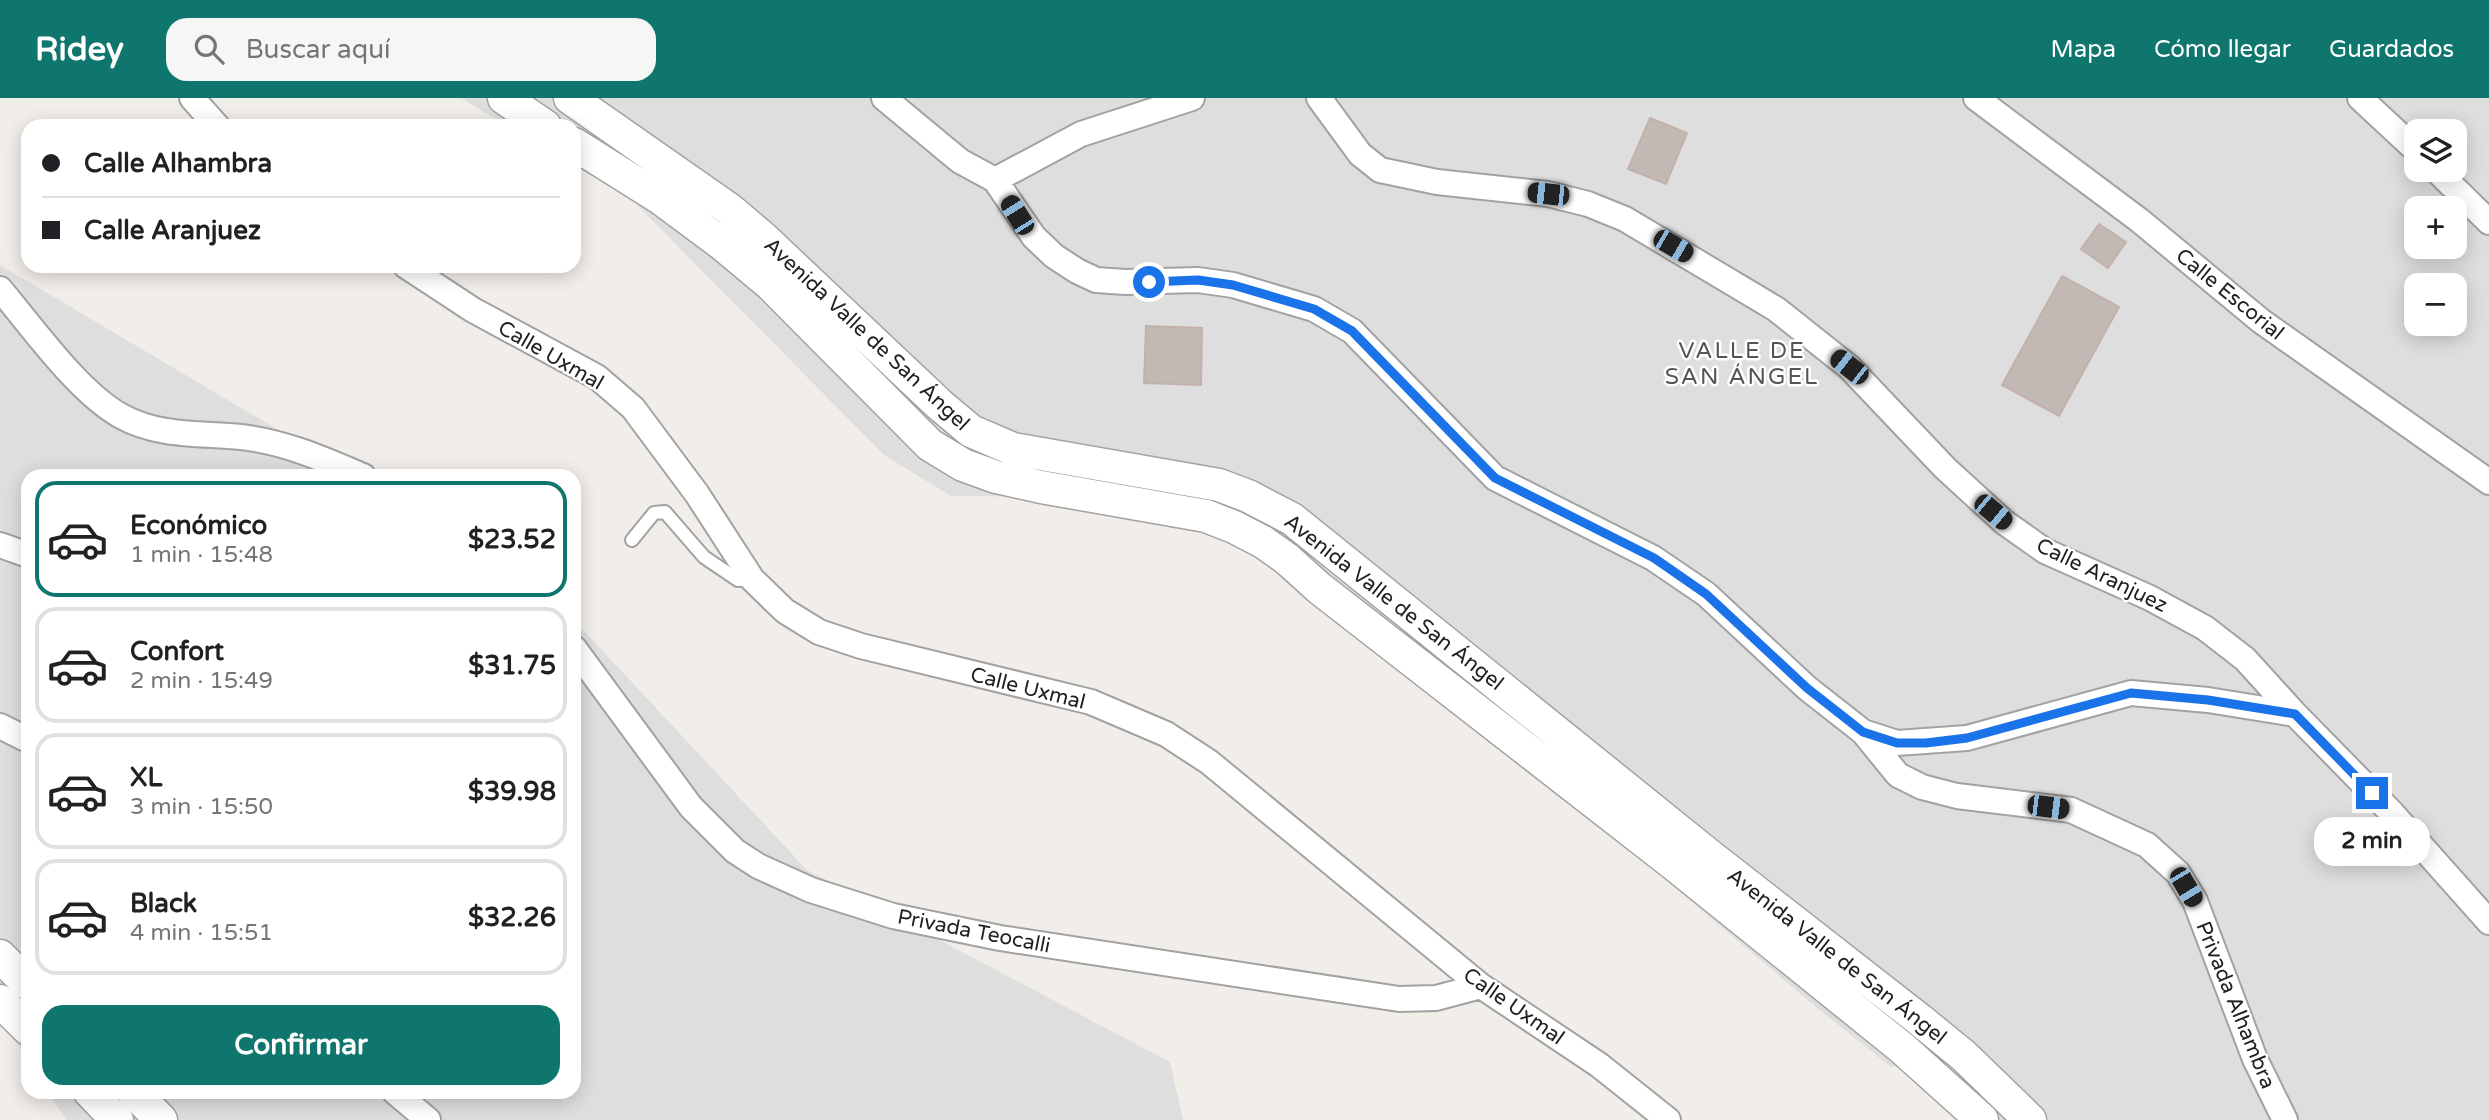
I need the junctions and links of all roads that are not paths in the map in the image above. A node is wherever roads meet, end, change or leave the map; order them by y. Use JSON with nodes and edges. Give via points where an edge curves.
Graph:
{"nodes":[{"id":1,"x":192,"y":98,"type":"edge"},
{"id":2,"x":504,"y":98,"type":"edge"},
{"id":3,"x":570,"y":98,"type":"edge"},
{"id":4,"x":884,"y":98,"type":"edge"},
{"id":5,"x":1192,"y":98,"type":"edge"},
{"id":6,"x":1319,"y":98,"type":"edge"},
{"id":7,"x":1976,"y":98,"type":"edge"},
{"id":8,"x":2360,"y":98,"type":"edge"},
{"id":9,"x":211,"y":119,"type":"edge"},
{"id":10,"x":535,"y":119,"type":"edge"},
{"id":11,"x":2404,"y":139,"type":"edge"},
{"id":12,"x":581,"y":148,"type":"edge"},
{"id":13,"x":995,"y":180,"type":"junction"},
{"id":14,"x":2448,"y":182,"type":"edge"},
{"id":15,"x":2489,"y":222,"type":"edge"},
{"id":16,"x":417,"y":273,"type":"edge"},
{"id":17,"x":0,"y":289,"type":"edge"},
{"id":18,"x":346,"y":469,"type":"edge"},
{"id":19,"x":2489,"y":482,"type":"edge"},
{"id":20,"x":632,"y":540,"type":"dead end"},
{"id":21,"x":0,"y":545,"type":"edge"},
{"id":22,"x":21,"y":552,"type":"edge"},
{"id":23,"x":752,"y":579,"type":"junction"},
{"id":24,"x":581,"y":658,"type":"edge"},
{"id":25,"x":2295,"y":714,"type":"junction"},
{"id":26,"x":0,"y":726,"type":"edge"},
{"id":27,"x":1863,"y":732,"type":"junction"},
{"id":28,"x":21,"y":736,"type":"edge"},
{"id":29,"x":2489,"y":922,"type":"edge"},
{"id":30,"x":0,"y":956,"type":"edge"},
{"id":31,"x":21,"y":977,"type":"edge"},
{"id":32,"x":1481,"y":986,"type":"junction"},
{"id":33,"x":0,"y":1001,"type":"edge"},
{"id":34,"x":21,"y":1022,"type":"edge"},
{"id":35,"x":97,"y":1099,"type":"edge"},
{"id":36,"x":141,"y":1099,"type":"edge"},
{"id":37,"x":403,"y":1099,"type":"edge"},
{"id":38,"x":117,"y":1120,"type":"edge"},
{"id":39,"x":161,"y":1120,"type":"edge"},
{"id":40,"x":428,"y":1120,"type":"edge"},
{"id":41,"x":1668,"y":1120,"type":"edge"},
{"id":42,"x":1982,"y":1120,"type":"edge"},
{"id":43,"x":2030,"y":1120,"type":"edge"},
{"id":44,"x":2285,"y":1120,"type":"edge"}],
"edges":[{"from":1,"to":9,"type":"street"},
{"from":2,"to":10,"type":"street"},
{"from":3,"to":43,"type":"street","name":"Avenida Valle de San Ángel","via":[[729,209],[971,431],[1013,449],[1219,485],[1292,519],[1920,1020]]},
{"from":4,"to":13,"type":"street","via":[[960,161]]},
{"from":5,"to":13,"type":"street","via":[[1081,134]]},
{"from":6,"to":25,"type":"street","name":"Calle Aranjuez","via":[[1360,154],[1380,170],[1588,204],[1625,219],[1776,309],[1849,367],[1936,459],[2004,522],[2045,551],[2205,628],[2245,659]]},
{"from":7,"to":19,"type":"street","name":"Calle Escorial","via":[[2139,220],[2261,321]]},
{"from":8,"to":11,"type":"street"},
{"from":12,"to":42,"type":"street","name":"Avenida Valle de San Ángel","via":[[722,244],[770,284],[930,445],[962,465],[1041,487],[1206,516],[1263,542],[1675,865],[1902,1048]]},
{"from":13,"to":27,"type":"street","via":[[1034,237],[1054,256],[1096,280],[1198,280],[1233,285],[1314,309],[1352,331],[1495,478],[1654,558],[1706,594],[1807,688]]},
{"from":14,"to":15,"type":"street"},
{"from":16,"to":23,"type":"street","name":"Calle Uxmal","via":[[473,310],[597,377],[633,408]]},
{"from":17,"to":18,"type":"street","via":[[78,379],[122,417],[186,435],[241,437],[292,446]]},
{"from":20,"to":23,"type":"lane","via":[[654,513],[665,512],[704,557],[738,580]]},
{"from":21,"to":22,"type":"street"},
{"from":23,"to":32,"type":"street","name":"Calle Uxmal","via":[[785,611],[819,632],[989,678],[1060,692],[1166,734],[1209,762]]},
{"from":24,"to":32,"type":"street","name":"Privada Teocalli","via":[[691,807],[736,851],[811,890],[894,916],[1000,938],[1399,999],[1436,998]]},
{"from":25,"to":27,"type":"street","via":[[2131,693],[1967,738],[1897,743]]},
{"from":25,"to":29,"type":"street","name":"Calle Aranjuez"},
{"from":26,"to":28,"type":"street"},
{"from":27,"to":44,"type":"street","name":"Privada Alhambra","via":[[1898,775],[1922,788],[2071,810],[2147,845],[2178,873],[2195,901],[2255,1059]]},
{"from":30,"to":31,"type":"street"},
{"from":32,"to":41,"type":"street","name":"Calle Uxmal","via":[[1600,1066]]},
{"from":33,"to":34,"type":"street"},
{"from":35,"to":38,"type":"street"},
{"from":36,"to":39,"type":"street"},
{"from":37,"to":40,"type":"street"}]}
